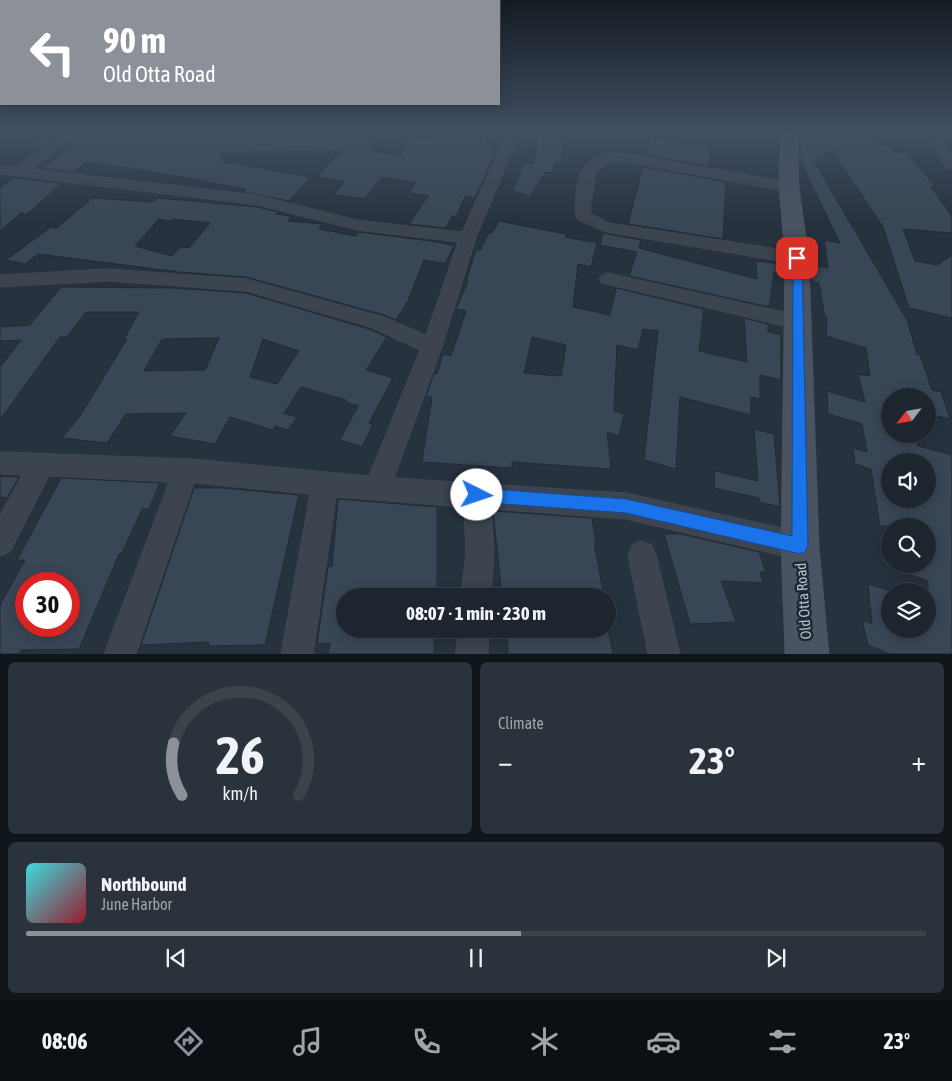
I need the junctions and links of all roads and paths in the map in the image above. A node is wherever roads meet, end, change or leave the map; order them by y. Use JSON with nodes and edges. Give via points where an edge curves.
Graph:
{"nodes":[{"id":1,"x":35,"y":161,"type":"edge"},
{"id":2,"x":502,"y":161,"type":"edge"},
{"id":3,"x":601,"y":161,"type":"edge"},
{"id":4,"x":642,"y":161,"type":"edge"},
{"id":5,"x":789,"y":161,"type":"edge"},
{"id":6,"x":0,"y":170,"type":"edge"},
{"id":7,"x":20,"y":171,"type":"junction"},
{"id":8,"x":789,"y":187,"type":"junction"},
{"id":9,"x":468,"y":238,"type":"junction"},
{"id":10,"x":797,"y":258,"type":"junction"},
{"id":11,"x":608,"y":280,"type":"dead end"},
{"id":12,"x":0,"y":281,"type":"edge"},
{"id":13,"x":797,"y":322,"type":"junction"},
{"id":14,"x":432,"y":347,"type":"junction"},
{"id":15,"x":0,"y":463,"type":"edge"},
{"id":16,"x":42,"y":464,"type":"junction"},
{"id":17,"x":185,"y":471,"type":"junction"},
{"id":18,"x":325,"y":484,"type":"junction"},
{"id":19,"x":378,"y":489,"type":"junction"},
{"id":20,"x":477,"y":495,"type":"junction"},
{"id":21,"x":0,"y":542,"type":"edge"},
{"id":22,"x":800,"y":546,"type":"junction"},
{"id":23,"x":642,"y":555,"type":"dead end"},
{"id":24,"x":477,"y":588,"type":"edge"},
{"id":25,"x":473,"y":638,"type":"edge"},
{"id":26,"x":120,"y":654,"type":"edge"},
{"id":27,"x":298,"y":654,"type":"edge"},
{"id":28,"x":472,"y":654,"type":"edge"},
{"id":29,"x":664,"y":654,"type":"edge"},
{"id":30,"x":807,"y":654,"type":"edge"}],
"edges":[{"from":1,"to":7,"type":"street"},
{"from":2,"to":9,"type":"street"},
{"from":3,"to":10,"type":"street","via":[[590,170],[582,208],[584,217],[606,227]]},
{"from":4,"to":8,"type":"street"},
{"from":5,"to":8,"type":"street","name":"Old Otta Road"},
{"from":6,"to":7,"type":"street"},
{"from":7,"to":9,"type":"street","via":[[257,200],[357,225]]},
{"from":8,"to":10,"type":"street","name":"Old Otta Road"},
{"from":9,"to":14,"type":"street"},
{"from":10,"to":13,"type":"street","name":"Old Otta Road"},
{"from":11,"to":13,"type":"street"},
{"from":12,"to":14,"type":"street","via":[[108,275],[246,285],[377,322]]},
{"from":13,"to":22,"type":"street","name":"Old Otta Road"},
{"from":14,"to":19,"type":"street"},
{"from":15,"to":16,"type":"street"},
{"from":16,"to":17,"type":"street"},
{"from":16,"to":21,"type":"street"},
{"from":17,"to":18,"type":"street"},
{"from":17,"to":26,"type":"street"},
{"from":18,"to":19,"type":"street"},
{"from":18,"to":27,"type":"street"},
{"from":19,"to":20,"type":"street"},
{"from":20,"to":22,"type":"street","via":[[626,506]]},
{"from":20,"to":24,"type":"street","via":[[480,551]]},
{"from":22,"to":30,"type":"street","name":"Old Otta Road"},
{"from":23,"to":29,"type":"street"},
{"from":25,"to":28,"type":"street"}]}
